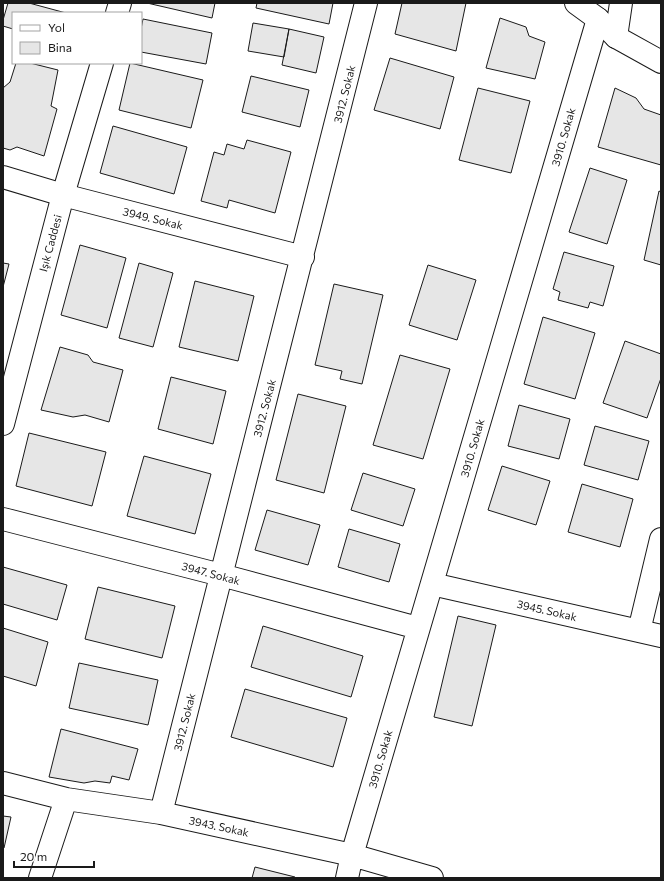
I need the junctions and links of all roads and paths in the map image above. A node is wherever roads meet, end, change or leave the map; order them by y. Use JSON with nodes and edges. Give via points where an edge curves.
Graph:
{"nodes":[{"id":1,"x":366,"y":3,"type":"edge"},
{"id":2,"x":576,"y":3,"type":"edge"},
{"id":3,"x":621,"y":3,"type":"edge"},
{"id":4,"x":598,"y":18,"type":"junction"},
{"id":5,"x":616,"y":37,"type":"junction"},
{"id":6,"x":661,"y":62,"type":"edge"},
{"id":7,"x":102,"y":64,"type":"edge"},
{"id":8,"x":3,"y":177,"type":"edge"},
{"id":9,"x":63,"y":195,"type":"junction"},
{"id":10,"x":303,"y":257,"type":"junction"},
{"id":11,"x":3,"y":424,"type":"edge"},
{"id":12,"x":3,"y":519,"type":"edge"},
{"id":13,"x":661,"y":539,"type":"edge"},
{"id":14,"x":220,"y":575,"type":"junction"},
{"id":15,"x":432,"y":584,"type":"junction"},
{"id":16,"x":418,"y":628,"type":"junction"},
{"id":17,"x":639,"y":631,"type":"junction"},
{"id":18,"x":661,"y":636,"type":"edge"},
{"id":19,"x":3,"y":783,"type":"edge"},
{"id":20,"x":66,"y":799,"type":"junction"},
{"id":21,"x":161,"y":813,"type":"junction"},
{"id":22,"x":352,"y":855,"type":"junction"},
{"id":23,"x":40,"y":878,"type":"edge"},
{"id":24,"x":347,"y":878,"type":"edge"},
{"id":25,"x":432,"y":878,"type":"edge"}],
"edges":[{"from":1,"to":10,"type":"street","name":"3912. Sokak"},
{"from":2,"to":4,"type":"street"},
{"from":3,"to":5,"type":"street"},
{"from":4,"to":5,"type":"street"},
{"from":4,"to":15,"type":"street","name":"3910. Sokak"},
{"from":5,"to":6,"type":"street"},
{"from":7,"to":9,"type":"street","name":"Işık Caddesi"},
{"from":8,"to":9,"type":"street","name":"3949. Sokak"},
{"from":9,"to":10,"type":"street","name":"3949. Sokak"},
{"from":9,"to":11,"type":"street","name":"Işık Caddesi"},
{"from":10,"to":14,"type":"street","name":"3912. Sokak"},
{"from":12,"to":14,"type":"street","name":"3947. Sokak"},
{"from":13,"to":17,"type":"street"},
{"from":14,"to":16,"type":"street","name":"3947. Sokak"},
{"from":14,"to":21,"type":"street","name":"3912. Sokak"},
{"from":15,"to":16,"type":"street","name":"3910. Sokak"},
{"from":15,"to":17,"type":"street","name":"3945. Sokak"},
{"from":16,"to":22,"type":"street","name":"3910. Sokak"},
{"from":17,"to":18,"type":"street","name":"3945. Sokak"},
{"from":19,"to":20,"type":"street","name":"3943. Sokak"},
{"from":20,"to":21,"type":"street","name":"3943. Sokak"},
{"from":20,"to":23,"type":"street"},
{"from":21,"to":22,"type":"street","name":"3943. Sokak"},
{"from":22,"to":24,"type":"street","name":"3910. Sokak"},
{"from":22,"to":25,"type":"street","name":"3943. Sokak"}]}
